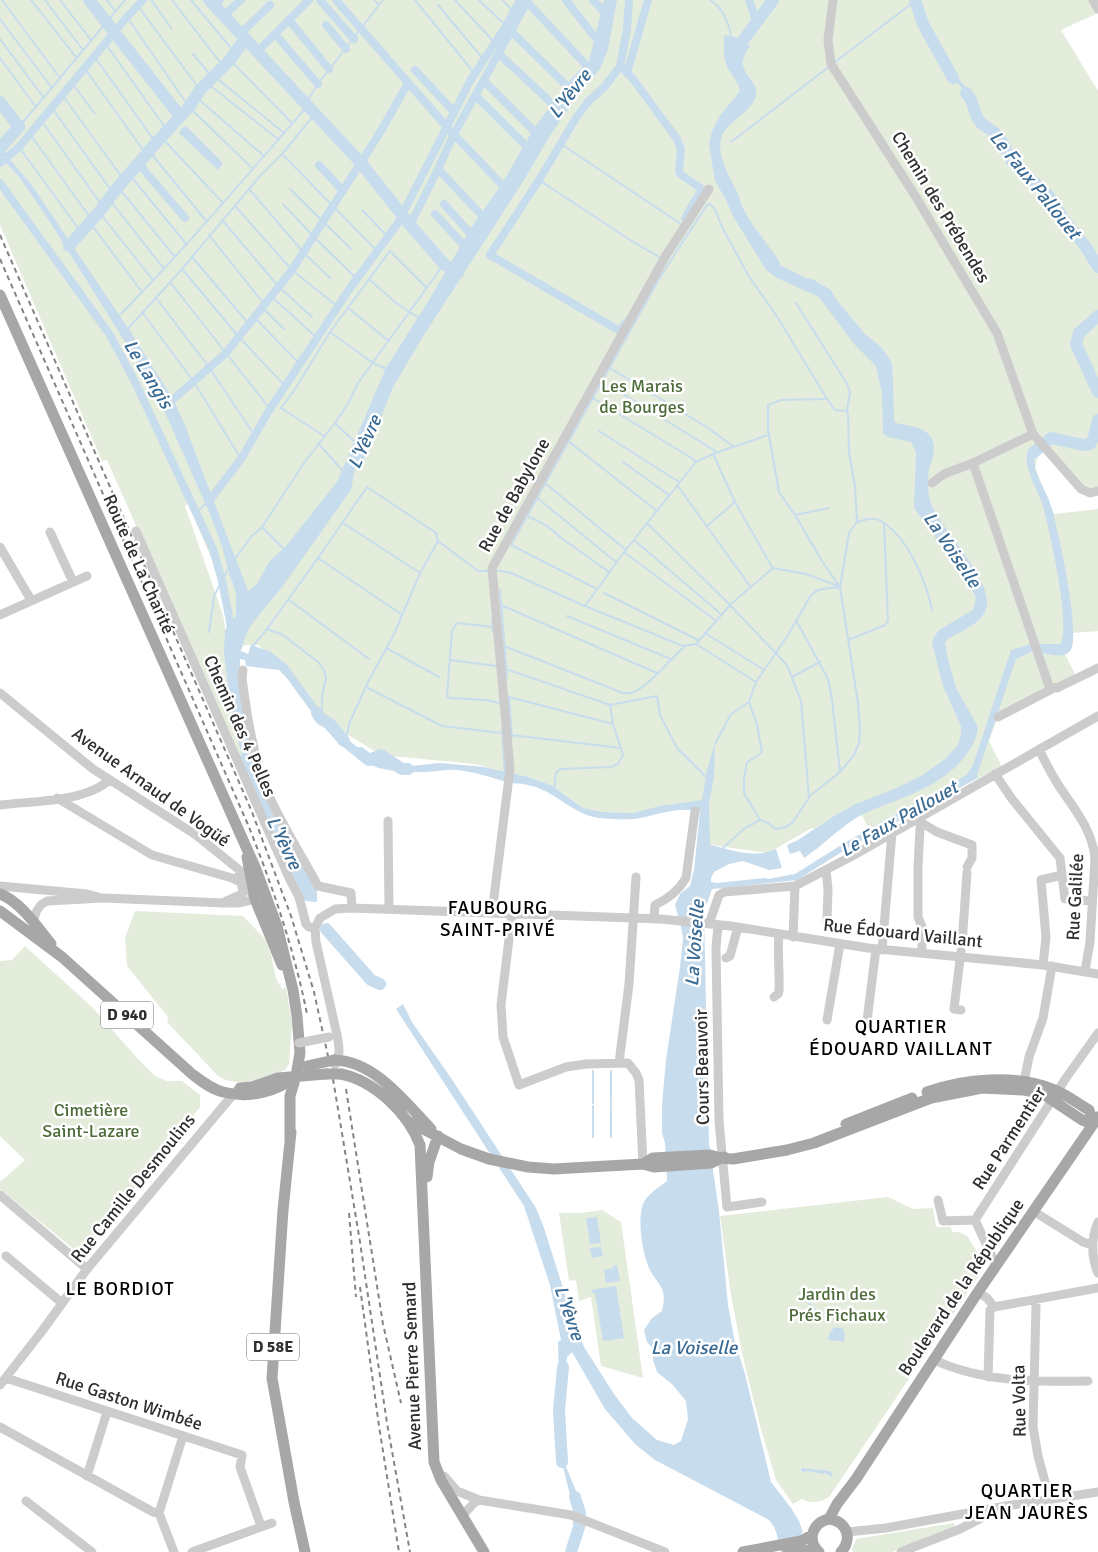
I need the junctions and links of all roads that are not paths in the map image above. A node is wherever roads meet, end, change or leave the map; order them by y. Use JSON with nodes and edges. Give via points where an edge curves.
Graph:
{"nodes":[{"id":1,"x":833,"y":0,"type":"edge"},
{"id":2,"x":1094,"y":0,"type":"edge"},
{"id":3,"x":1098,"y":9,"type":"edge"},
{"id":4,"x":709,"y":189,"type":"dead end"},
{"id":5,"x":0,"y":295,"type":"edge"},
{"id":6,"x":1038,"y":440,"type":"junction"},
{"id":7,"x":973,"y":463,"type":"junction"},
{"id":8,"x":932,"y":483,"type":"dead end"},
{"id":9,"x":1098,"y":491,"type":"edge"},
{"id":10,"x":136,"y":531,"type":"dead end"},
{"id":11,"x":50,"y":532,"type":"dead end"},
{"id":12,"x":1,"y":547,"type":"edge"},
{"id":13,"x":87,"y":576,"type":"dead end"},
{"id":14,"x":73,"y":582,"type":"junction"},
{"id":15,"x":31,"y":600,"type":"junction"},
{"id":16,"x":0,"y":614,"type":"edge"},
{"id":17,"x":1098,"y":668,"type":"edge"},
{"id":18,"x":243,"y":670,"type":"dead end"},
{"id":19,"x":1054,"y":688,"type":"junction"},
{"id":20,"x":0,"y":693,"type":"edge"},
{"id":21,"x":1098,"y":716,"type":"edge"},
{"id":22,"x":998,"y":717,"type":"dead end"},
{"id":23,"x":1038,"y":749,"type":"junction"},
{"id":24,"x":995,"y":774,"type":"junction"},
{"id":25,"x":109,"y":780,"type":"junction"},
{"id":26,"x":58,"y":798,"type":"junction"},
{"id":27,"x":0,"y":805,"type":"edge"},
{"id":28,"x":695,"y":811,"type":"dead end"},
{"id":29,"x":922,"y":819,"type":"junction"},
{"id":30,"x":388,"y":820,"type":"dead end"},
{"id":31,"x":892,"y":833,"type":"junction"},
{"id":32,"x":245,"y":848,"type":"junction"},
{"id":33,"x":826,"y":870,"type":"junction"},
{"id":34,"x":1062,"y":875,"type":"junction"},
{"id":35,"x":636,"y":877,"type":"dead end"},
{"id":36,"x":246,"y":882,"type":"junction"},
{"id":37,"x":0,"y":886,"type":"edge"},
{"id":38,"x":795,"y":886,"type":"junction"},
{"id":39,"x":0,"y":894,"type":"edge"},
{"id":40,"x":58,"y":896,"type":"junction"},
{"id":41,"x":247,"y":898,"type":"junction"},
{"id":42,"x":1092,"y":901,"type":"junction"},
{"id":43,"x":352,"y":908,"type":"junction"},
{"id":44,"x":389,"y":909,"type":"junction"},
{"id":45,"x":0,"y":910,"type":"edge"},
{"id":46,"x":492,"y":913,"type":"junction"},
{"id":47,"x":512,"y":914,"type":"junction"},
{"id":48,"x":632,"y":918,"type":"junction"},
{"id":49,"x":654,"y":919,"type":"junction"},
{"id":50,"x":827,"y":920,"type":"dead end"},
{"id":51,"x":34,"y":922,"type":"junction"},
{"id":52,"x":711,"y":924,"type":"junction"},
{"id":53,"x":738,"y":927,"type":"junction"},
{"id":54,"x":315,"y":928,"type":"junction"},
{"id":55,"x":779,"y":934,"type":"junction"},
{"id":56,"x":793,"y":937,"type":"junction"},
{"id":57,"x":840,"y":944,"type":"junction"},
{"id":58,"x":879,"y":949,"type":"junction"},
{"id":59,"x":961,"y":951,"type":"junction"},
{"id":60,"x":922,"y":953,"type":"junction"},
{"id":61,"x":285,"y":956,"type":"junction"},
{"id":62,"x":62,"y":957,"type":"junction"},
{"id":63,"x":726,"y":958,"type":"dead end"},
{"id":64,"x":1047,"y":965,"type":"junction"},
{"id":65,"x":1085,"y":971,"type":"junction"},
{"id":66,"x":1098,"y":974,"type":"edge"},
{"id":67,"x":293,"y":990,"type":"junction"},
{"id":68,"x":774,"y":996,"type":"dead end"},
{"id":69,"x":961,"y":1010,"type":"dead end"},
{"id":70,"x":827,"y":1020,"type":"dead end"},
{"id":71,"x":867,"y":1021,"type":"dead end"},
{"id":72,"x":1098,"y":1033,"type":"edge"},
{"id":73,"x":333,"y":1036,"type":"junction"},
{"id":74,"x":299,"y":1043,"type":"junction"},
{"id":75,"x":619,"y":1063,"type":"junction"},
{"id":76,"x":337,"y":1065,"type":"junction"},
{"id":77,"x":303,"y":1073,"type":"junction"},
{"id":78,"x":1024,"y":1082,"type":"junction"},
{"id":79,"x":237,"y":1091,"type":"junction"},
{"id":80,"x":1055,"y":1096,"type":"junction"},
{"id":81,"x":408,"y":1121,"type":"junction"},
{"id":82,"x":1096,"y":1123,"type":"edge"},
{"id":83,"x":438,"y":1136,"type":"junction"},
{"id":84,"x":420,"y":1145,"type":"junction"},
{"id":85,"x":714,"y":1159,"type":"junction"},
{"id":86,"x":643,"y":1164,"type":"junction"},
{"id":87,"x":0,"y":1195,"type":"edge"},
{"id":88,"x":938,"y":1200,"type":"dead end"},
{"id":89,"x":762,"y":1202,"type":"dead end"},
{"id":90,"x":423,"y":1203,"type":"junction"},
{"id":91,"x":1033,"y":1211,"type":"junction"},
{"id":92,"x":975,"y":1220,"type":"junction"},
{"id":93,"x":1098,"y":1222,"type":"edge"},
{"id":94,"x":1092,"y":1246,"type":"junction"},
{"id":95,"x":6,"y":1256,"type":"dead end"},
{"id":96,"x":996,"y":1265,"type":"junction"},
{"id":97,"x":87,"y":1269,"type":"junction"},
{"id":98,"x":1098,"y":1273,"type":"edge"},
{"id":99,"x":1098,"y":1288,"type":"edge"},
{"id":100,"x":978,"y":1292,"type":"junction"},
{"id":101,"x":1035,"y":1301,"type":"junction"},
{"id":102,"x":62,"y":1303,"type":"junction"},
{"id":103,"x":994,"y":1307,"type":"junction"},
{"id":104,"x":934,"y":1360,"type":"junction"},
{"id":105,"x":988,"y":1377,"type":"junction"},
{"id":106,"x":3,"y":1381,"type":"edge"},
{"id":107,"x":1034,"y":1382,"type":"junction"},
{"id":108,"x":1088,"y":1382,"type":"dead end"},
{"id":109,"x":107,"y":1412,"type":"junction"},
{"id":110,"x":0,"y":1426,"type":"edge"},
{"id":111,"x":183,"y":1436,"type":"junction"},
{"id":112,"x":433,"y":1445,"type":"junction"},
{"id":113,"x":87,"y":1476,"type":"junction"},
{"id":114,"x":856,"y":1479,"type":"junction"},
{"id":115,"x":1098,"y":1492,"type":"edge"},
{"id":116,"x":26,"y":1500,"type":"dead end"},
{"id":117,"x":479,"y":1500,"type":"junction"},
{"id":118,"x":1050,"y":1500,"type":"junction"},
{"id":119,"x":1006,"y":1506,"type":"junction"},
{"id":120,"x":159,"y":1513,"type":"junction"},
{"id":121,"x":463,"y":1517,"type":"junction"},
{"id":122,"x":829,"y":1519,"type":"junction"},
{"id":123,"x":272,"y":1523,"type":"dead end"},
{"id":124,"x":261,"y":1526,"type":"junction"},
{"id":125,"x":812,"y":1535,"type":"junction"},
{"id":126,"x":845,"y":1541,"type":"edge"},
{"id":127,"x":482,"y":1551,"type":"edge"},
{"id":128,"x":817,"y":1551,"type":"edge"},
{"id":129,"x":92,"y":1552,"type":"edge"},
{"id":130,"x":174,"y":1552,"type":"edge"},
{"id":131,"x":192,"y":1552,"type":"edge"},
{"id":132,"x":305,"y":1552,"type":"edge"},
{"id":133,"x":665,"y":1552,"type":"edge"},
{"id":134,"x":743,"y":1552,"type":"edge"},
{"id":135,"x":788,"y":1552,"type":"edge"},
{"id":136,"x":902,"y":1552,"type":"edge"}],
"edges":[{"from":1,"to":6,"type":"street","name":"Chemin des Prébendes","via":[[828,40],[831,64],[997,333]]},
{"from":2,"to":3,"type":"street"},
{"from":4,"to":46,"type":"street","name":"Rue de Babylone","via":[[665,257],[492,568],[510,769]]},
{"from":5,"to":32,"type":"main road","name":"Route de La Charité"},
{"from":6,"to":7,"type":"street"},
{"from":6,"to":9,"type":"street","name":"Chemin des Prébendes","via":[[1081,489],[1090,493]]},
{"from":7,"to":8,"type":"street","via":[[944,474]]},
{"from":7,"to":19,"type":"street","via":[[1047,682]]},
{"from":10,"to":54,"type":"street","name":"Chemin des 4 Pelles","via":[[299,897],[306,924]]},
{"from":11,"to":14,"type":"street"},
{"from":12,"to":15,"type":"street"},
{"from":13,"to":14,"type":"street"},
{"from":14,"to":15,"type":"street"},
{"from":15,"to":16,"type":"street"},
{"from":17,"to":19,"type":"street"},
{"from":18,"to":43,"type":"street","via":[[247,712],[268,791],[318,886],[351,893]]},
{"from":19,"to":22,"type":"street"},
{"from":20,"to":25,"type":"street","name":"Avenue Arnaud de Vogüé"},
{"from":21,"to":23,"type":"street"},
{"from":23,"to":24,"type":"street"},
{"from":23,"to":42,"type":"street","name":"Rue Galilée","via":[[1081,817],[1092,841],[1095,858]]},
{"from":24,"to":29,"type":"street"},
{"from":24,"to":34,"type":"street","via":[[1060,858]]},
{"from":25,"to":26,"type":"street","via":[[80,795]]},
{"from":25,"to":36,"type":"street","name":"Avenue Arnaud de Vogüé","via":[[196,835],[236,869]]},
{"from":26,"to":27,"type":"street"},
{"from":26,"to":36,"type":"street","via":[[152,855]]},
{"from":28,"to":49,"type":"street","via":[[686,878],[681,886],[655,905]]},
{"from":29,"to":31,"type":"street"},
{"from":29,"to":59,"type":"street","via":[[937,832],[972,845]]},
{"from":29,"to":60,"type":"street","via":[[918,867]]},
{"from":30,"to":44,"type":"street"},
{"from":31,"to":33,"type":"street"},
{"from":31,"to":58,"type":"street"},
{"from":32,"to":36,"type":"main road","name":"Route de La Charité"},
{"from":32,"to":61,"type":"main road","name":"Route de La Charité","via":[[266,895]]},
{"from":33,"to":38,"type":"street"},
{"from":33,"to":50,"type":"street"},
{"from":34,"to":42,"type":"street","via":[[1065,899]]},
{"from":34,"to":64,"type":"street","via":[[1040,880]]},
{"from":35,"to":48,"type":"street"},
{"from":36,"to":41,"type":"main road","name":"Route de La Charité"},
{"from":36,"to":61,"type":"street","via":[[263,894]]},
{"from":37,"to":40,"type":"street"},
{"from":38,"to":52,"type":"street","name":"Cours Beauvoir","via":[[724,892],[719,895]]},
{"from":38,"to":56,"type":"street"},
{"from":39,"to":51,"type":"main road","number":"D 940"},
{"from":40,"to":41,"type":"street","via":[[224,903]]},
{"from":40,"to":51,"type":"street","via":[[40,905]]},
{"from":41,"to":67,"type":"main road","name":"Route de La Charité","via":[[266,929]]},
{"from":42,"to":65,"type":"street","name":"Rue Galilée"},
{"from":43,"to":44,"type":"street","name":"Rue Édouard Vaillant"},
{"from":43,"to":54,"type":"street","name":"Rue Édouard Vaillant","via":[[335,909],[320,918]]},
{"from":44,"to":46,"type":"street","name":"Rue Édouard Vaillant"},
{"from":45,"to":62,"type":"main road","number":"D 940"},
{"from":46,"to":47,"type":"street","name":"Rue Édouard Vaillant"},
{"from":47,"to":48,"type":"street","name":"Rue Édouard Vaillant"},
{"from":47,"to":75,"type":"street","via":[[501,1005],[503,1037],[519,1085],[566,1066]]},
{"from":48,"to":49,"type":"street","name":"Rue Édouard Vaillant"},
{"from":48,"to":75,"type":"street","via":[[629,984]]},
{"from":49,"to":52,"type":"street","name":"Rue Édouard Vaillant"},
{"from":51,"to":62,"type":"main road","number":"D 940"},
{"from":52,"to":53,"type":"street","name":"Rue Édouard Vaillant"},
{"from":52,"to":85,"type":"street","name":"Cours Beauvoir","via":[[716,960],[719,1121]]},
{"from":53,"to":55,"type":"street","name":"Rue Édouard Vaillant"},
{"from":53,"to":63,"type":"street","via":[[730,956]]},
{"from":54,"to":73,"type":"street"},
{"from":55,"to":56,"type":"street","name":"Rue Édouard Vaillant"},
{"from":55,"to":68,"type":"street","via":[[779,991]]},
{"from":56,"to":57,"type":"street","name":"Rue Édouard Vaillant"},
{"from":57,"to":58,"type":"street","name":"Rue Édouard Vaillant"},
{"from":57,"to":70,"type":"street"},
{"from":58,"to":60,"type":"street","name":"Rue Édouard Vaillant"},
{"from":58,"to":71,"type":"street"},
{"from":59,"to":60,"type":"street","name":"Rue Édouard Vaillant"},
{"from":59,"to":64,"type":"street","name":"Rue Édouard Vaillant"},
{"from":59,"to":69,"type":"street","via":[[954,1009]]},
{"from":61,"to":67,"type":"main road","name":"Route de La Charité"},
{"from":62,"to":79,"type":"main road","number":"D 940","via":[[192,1074],[218,1090]]},
{"from":64,"to":65,"type":"street","name":"Rue Édouard Vaillant"},
{"from":64,"to":78,"type":"street","via":[[1043,1018]]},
{"from":65,"to":66,"type":"street","name":"Rue Édouard Vaillant"},
{"from":67,"to":74,"type":"main road","name":"Route de La Charité"},
{"from":72,"to":80,"type":"street","name":"Rue Parmentier"},
{"from":73,"to":74,"type":"street","bridge":true},
{"from":73,"to":76,"type":"street"},
{"from":74,"to":77,"type":"main road","name":"Route de La Charité"},
{"from":75,"to":86,"type":"street","via":[[628,1063],[639,1080]]},
{"from":76,"to":77,"type":"main road","bridge":true},
{"from":76,"to":77,"type":"main road","name":"Avenue Pierre Semard","bridge":true,"via":[[326,1074]]},
{"from":76,"to":81,"type":"main road","name":"Avenue Pierre Semard","via":[[379,1091]]},
{"from":76,"to":83,"type":"main road","name":"Avenue Pierre Semard","via":[[353,1064],[381,1079]]},
{"from":77,"to":79,"type":"main road","number":"D 940","via":[[274,1090],[246,1095]]},
{"from":77,"to":132,"type":"main road","number":"D 58E","via":[[290,1140],[272,1378]]},
{"from":78,"to":80,"type":"main road","via":[[1050,1088]]},
{"from":78,"to":85,"type":"main road","via":[[983,1081],[951,1085],[818,1134]]},
{"from":79,"to":97,"type":"street","name":"Rue Camille Desmoulins"},
{"from":80,"to":82,"type":"main road","via":[[1082,1120]]},
{"from":80,"to":85,"type":"main road","via":[[1024,1090],[982,1088],[953,1093],[814,1143],[753,1157]]},
{"from":80,"to":92,"type":"street","name":"Rue Parmentier"},
{"from":81,"to":83,"type":"main road"},
{"from":81,"to":84,"type":"main road","name":"Avenue Pierre Semard"},
{"from":82,"to":91,"type":"main road","name":"Boulevard de la République"},
{"from":83,"to":84,"type":"main road"},
{"from":83,"to":86,"type":"main road","via":[[489,1158],[528,1167],[554,1169]]},
{"from":83,"to":90,"type":"main road","name":"Avenue Pierre Semard","via":[[429,1162]]},
{"from":84,"to":90,"type":"main road","name":"Avenue Pierre Semard"},
{"from":85,"to":86,"type":"main road","via":[[654,1167]]},
{"from":85,"to":89,"type":"street","name":"Cours Beauvoir","via":[[727,1207]]},
{"from":87,"to":97,"type":"street"},
{"from":88,"to":92,"type":"street","via":[[943,1221]]},
{"from":90,"to":112,"type":"main road","name":"Avenue Pierre Semard"},
{"from":91,"to":94,"type":"street"},
{"from":91,"to":96,"type":"main road","name":"Boulevard de la République"},
{"from":92,"to":96,"type":"street"},
{"from":93,"to":94,"type":"street"},
{"from":94,"to":98,"type":"street"},
{"from":95,"to":102,"type":"street"},
{"from":96,"to":100,"type":"main road","name":"Boulevard de la République"},
{"from":97,"to":102,"type":"street","name":"Rue Camille Desmoulins"},
{"from":99,"to":101,"type":"street"},
{"from":100,"to":103,"type":"street"},
{"from":100,"to":104,"type":"main road","name":"Boulevard de la République"},
{"from":101,"to":103,"type":"street"},
{"from":101,"to":107,"type":"street","name":"Rue Volta"},
{"from":102,"to":106,"type":"street","name":"Rue Camille Desmoulins"},
{"from":103,"to":105,"type":"street","via":[[990,1310]]},
{"from":104,"to":105,"type":"street"},
{"from":104,"to":114,"type":"main road","name":"Boulevard de la République"},
{"from":105,"to":107,"type":"street"},
{"from":106,"to":109,"type":"street","name":"Rue Gaston Wimbée"},
{"from":107,"to":108,"type":"street"},
{"from":107,"to":118,"type":"street","name":"Rue Volta","via":[[1033,1427]]},
{"from":109,"to":111,"type":"street","name":"Rue Gaston Wimbée"},
{"from":109,"to":113,"type":"street"},
{"from":110,"to":113,"type":"street"},
{"from":111,"to":120,"type":"street"},
{"from":111,"to":124,"type":"street","name":"Rue Gaston Wimbée","via":[[242,1455],[240,1466]]},
{"from":112,"to":117,"type":"street","via":[[436,1460],[450,1485],[461,1494]]},
{"from":112,"to":121,"type":"main road","name":"Avenue Pierre Semard","via":[[436,1469]]},
{"from":113,"to":120,"type":"street"},
{"from":114,"to":122,"type":"main road","name":"Boulevard de la République"},
{"from":114,"to":126,"type":"main road","name":"Boulevard de la République","via":[[843,1509]]},
{"from":115,"to":118,"type":"street"},
{"from":116,"to":129,"type":"street"},
{"from":117,"to":121,"type":"street","via":[[471,1504]]},
{"from":117,"to":133,"type":"street","via":[[576,1517]]},
{"from":118,"to":119,"type":"street"},
{"from":119,"to":126,"type":"street","via":[[886,1528]]},
{"from":119,"to":136,"type":"street"},
{"from":120,"to":130,"type":"street"},
{"from":121,"to":127,"type":"main road","name":"Avenue Pierre Semard"},
{"from":122,"to":125,"type":"main road","name":"Boulevard de la République","via":[[818,1524]]},
{"from":122,"to":126,"type":"main road"},
{"from":123,"to":124,"type":"street"},
{"from":124,"to":131,"type":"street"},
{"from":125,"to":128,"type":"main road"},
{"from":125,"to":134,"type":"main road","via":[[801,1541]]},
{"from":128,"to":135,"type":"main road"}]}
